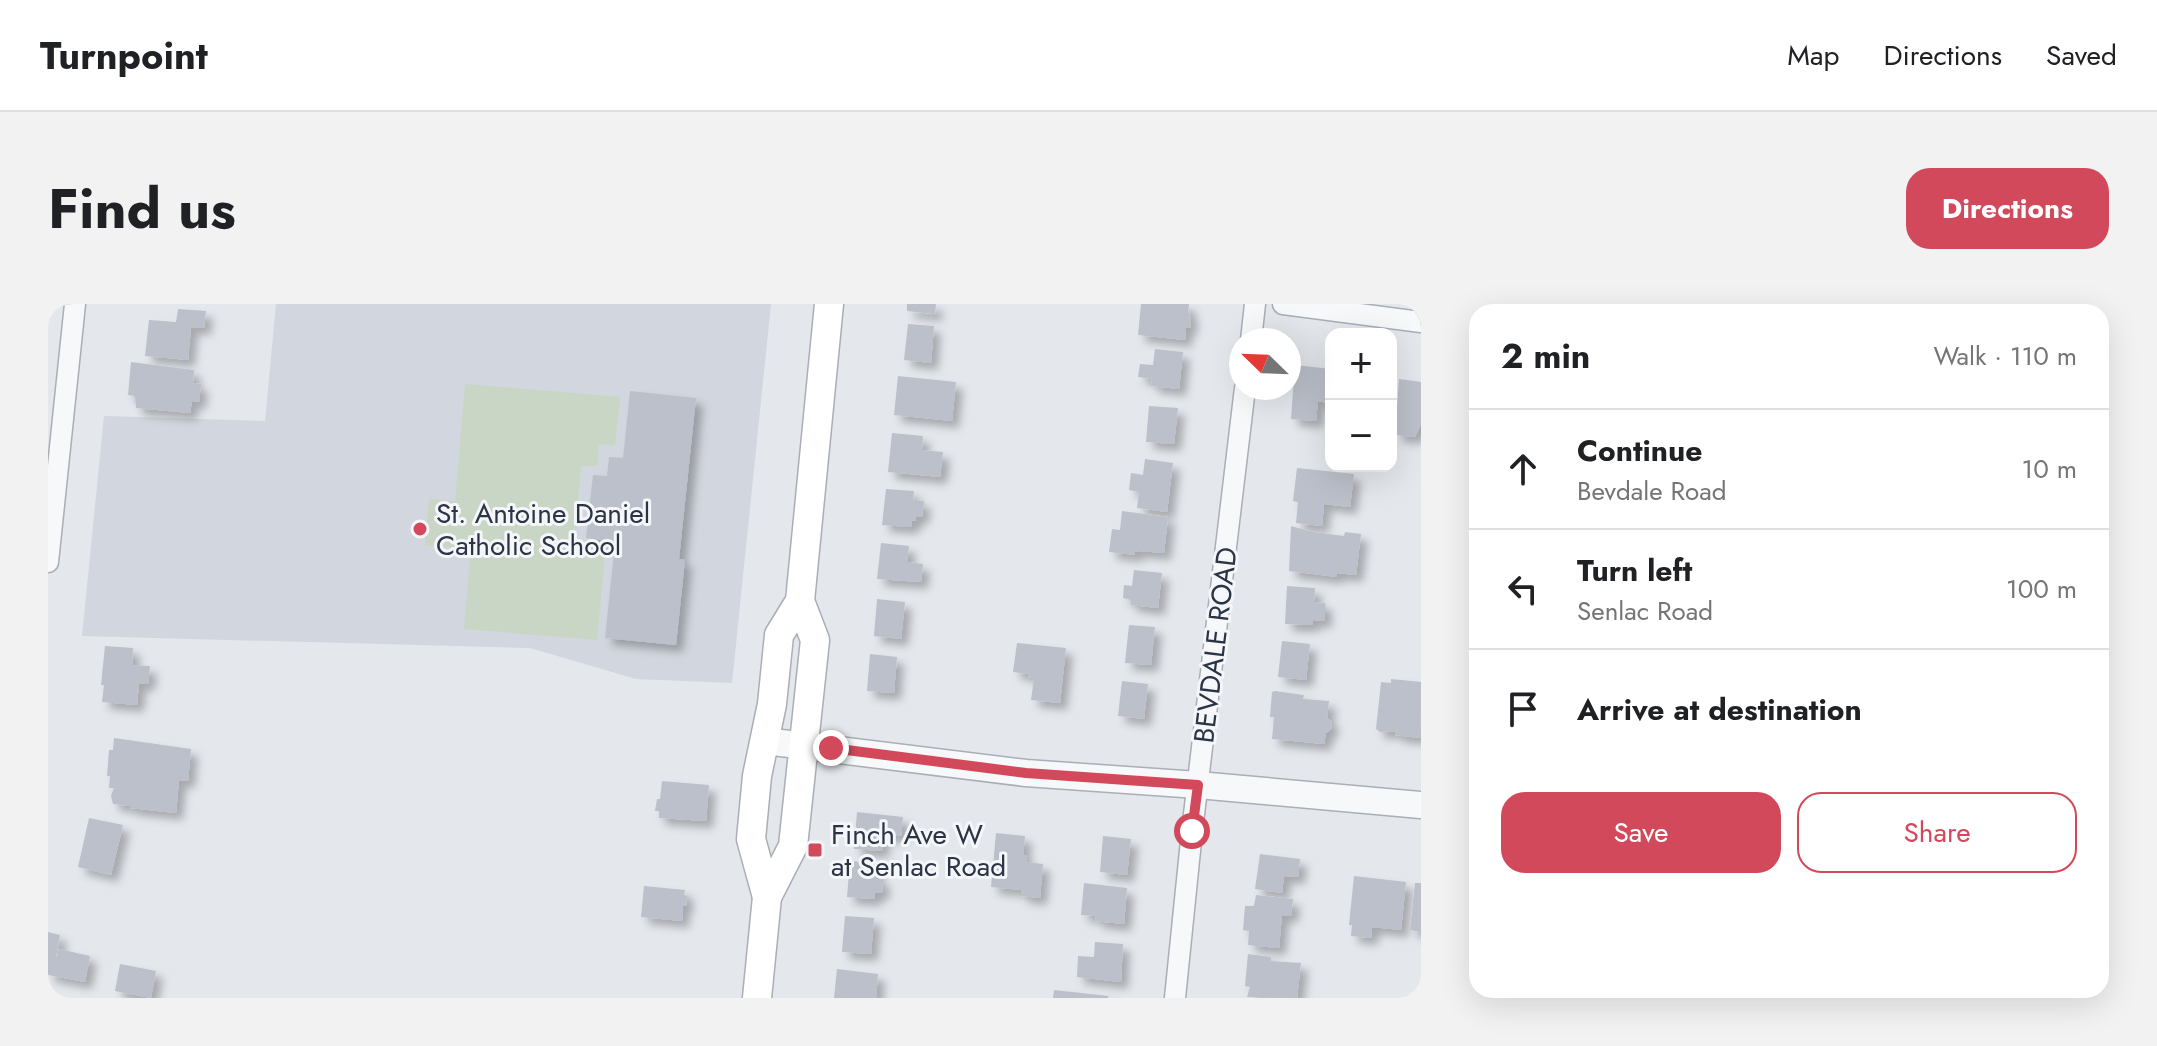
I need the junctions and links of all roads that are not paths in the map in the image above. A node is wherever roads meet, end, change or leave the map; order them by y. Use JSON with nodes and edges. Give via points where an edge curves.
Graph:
{"nodes":[{"id":1,"x":75,"y":304,"type":"edge"},
{"id":2,"x":829,"y":304,"type":"edge"},
{"id":3,"x":1255,"y":304,"type":"edge"},
{"id":4,"x":1283,"y":304,"type":"edge"},
{"id":5,"x":1421,"y":322,"type":"edge"},
{"id":6,"x":1252,"y":328,"type":"edge"},
{"id":7,"x":1244,"y":400,"type":"edge"},
{"id":8,"x":48,"y":562,"type":"edge"},
{"id":9,"x":800,"y":601,"type":"junction"},
{"id":10,"x":765,"y":741,"type":"junction"},
{"id":11,"x":804,"y":746,"type":"junction"},
{"id":12,"x":1198,"y":785,"type":"junction"},
{"id":13,"x":1421,"y":805,"type":"edge"},
{"id":14,"x":767,"y":897,"type":"junction"},
{"id":15,"x":757,"y":998,"type":"edge"},
{"id":16,"x":1175,"y":998,"type":"edge"}],
"edges":[{"from":1,"to":8,"type":"street"},
{"from":2,"to":9,"type":"main road"},
{"from":3,"to":6,"type":"street"},
{"from":4,"to":5,"type":"street"},
{"from":7,"to":12,"type":"street","name":"BEVDALE ROAD"},
{"from":9,"to":10,"type":"main road","via":[[779,635]]},
{"from":9,"to":11,"type":"main road","via":[[815,640]]},
{"from":10,"to":11,"type":"street"},
{"from":10,"to":14,"type":"main road","via":[[751,839]]},
{"from":11,"to":12,"type":"street","via":[[1026,773]]},
{"from":11,"to":14,"type":"main road","via":[[793,846]]},
{"from":12,"to":13,"type":"street"},
{"from":12,"to":16,"type":"street","name":"BEVDALE ROAD"},
{"from":14,"to":15,"type":"main road"}]}
